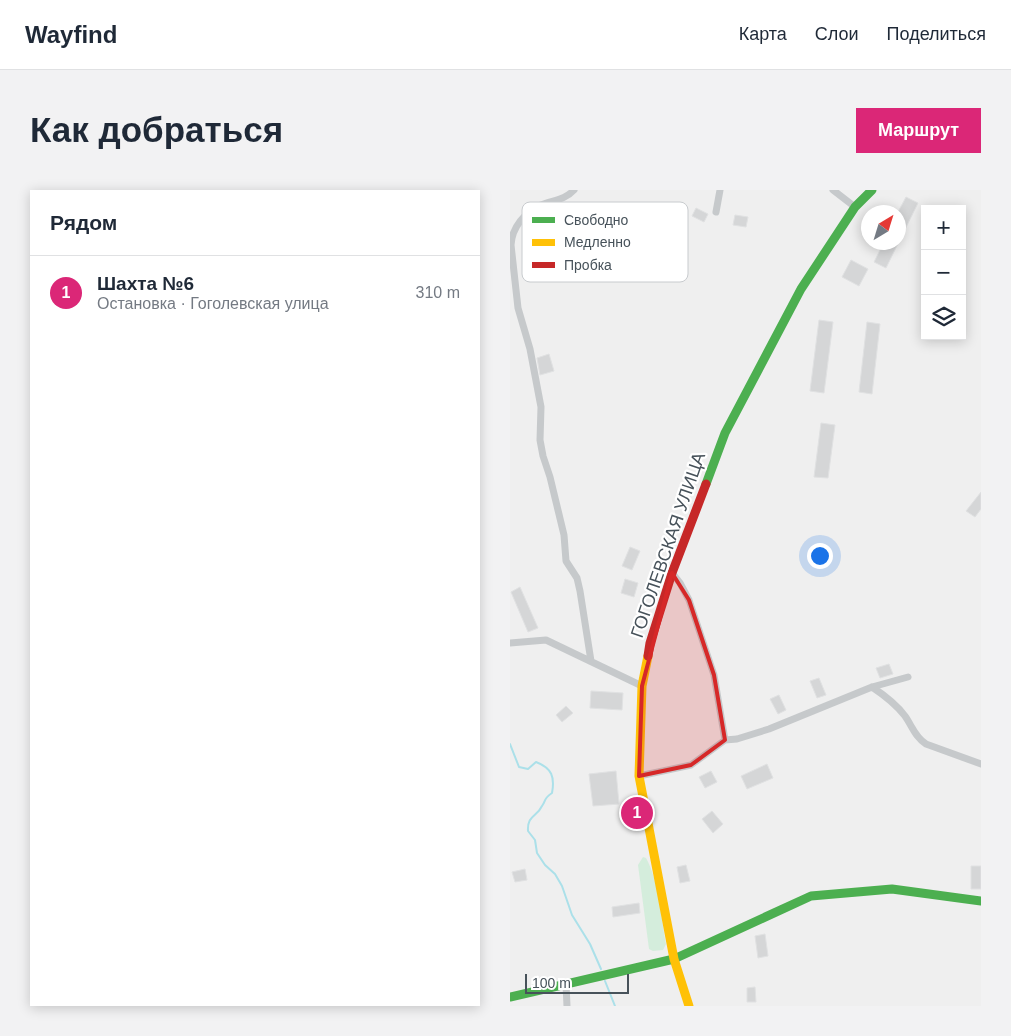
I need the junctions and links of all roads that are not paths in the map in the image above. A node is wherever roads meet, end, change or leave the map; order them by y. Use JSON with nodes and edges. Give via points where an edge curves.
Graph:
{"nodes":[{"id":1,"x":574,"y":190,"type":"edge"},
{"id":2,"x":720,"y":190,"type":"edge"},
{"id":3,"x":833,"y":190,"type":"edge"},
{"id":4,"x":872,"y":190,"type":"edge"},
{"id":5,"x":551,"y":202,"type":"edge"},
{"id":6,"x":855,"y":207,"type":"junction"},
{"id":7,"x":716,"y":212,"type":"dead end"},
{"id":8,"x":522,"y":219,"type":"edge"},
{"id":9,"x":672,"y":573,"type":"junction"},
{"id":10,"x":510,"y":643,"type":"edge"},
{"id":11,"x":591,"y":661,"type":"junction"},
{"id":12,"x":908,"y":677,"type":"dead end"},
{"id":13,"x":642,"y":686,"type":"junction"},
{"id":14,"x":872,"y":686,"type":"junction"},
{"id":15,"x":725,"y":740,"type":"junction"},
{"id":16,"x":981,"y":764,"type":"edge"},
{"id":17,"x":639,"y":776,"type":"junction"},
{"id":18,"x":981,"y":901,"type":"edge"},
{"id":19,"x":674,"y":959,"type":"junction"},
{"id":20,"x":566,"y":984,"type":"junction"},
{"id":21,"x":510,"y":997,"type":"edge"},
{"id":22,"x":567,"y":1006,"type":"edge"},
{"id":23,"x":689,"y":1006,"type":"edge"}],
"edges":[{"from":1,"to":5,"type":"street","via":[[566,197]]},
{"from":2,"to":7,"type":"street"},
{"from":3,"to":6,"type":"street"},
{"from":4,"to":6,"type":"main road","name":"ГОГОЛЕВСКАЯ УЛИЦА"},
{"from":6,"to":9,"type":"main road","name":"ГОГОЛЕВСКАЯ УЛИЦА","via":[[801,289],[725,433]]},
{"from":8,"to":11,"type":"street","via":[[512,236],[511,245],[518,308],[541,407],[543,456],[564,534],[566,561],[577,578],[580,590]]},
{"from":9,"to":13,"type":"main road","name":"ГОГОЛЕВСКАЯ УЛИЦА","via":[[650,643]]},
{"from":9,"to":15,"type":"street","via":[[689,600],[714,675]]},
{"from":10,"to":11,"type":"street","via":[[546,640]]},
{"from":11,"to":13,"type":"street"},
{"from":12,"to":14,"type":"street"},
{"from":13,"to":17,"type":"main road","name":"ГОГОЛЕВСКАЯ УЛИЦА"},
{"from":14,"to":15,"type":"street","via":[[769,729]]},
{"from":14,"to":16,"type":"street","via":[[904,714],[918,739]]},
{"from":15,"to":17,"type":"street","via":[[691,766]]},
{"from":17,"to":19,"type":"main road","name":"ГОГОЛЕВСКАЯ УЛИЦА"},
{"from":18,"to":19,"type":"main road","via":[[892,889],[810,896]]},
{"from":19,"to":20,"type":"main road"},
{"from":19,"to":23,"type":"main road","name":"ГОГОЛЕВСКАЯ УЛИЦА"},
{"from":20,"to":21,"type":"main road"},
{"from":20,"to":22,"type":"street"}]}
